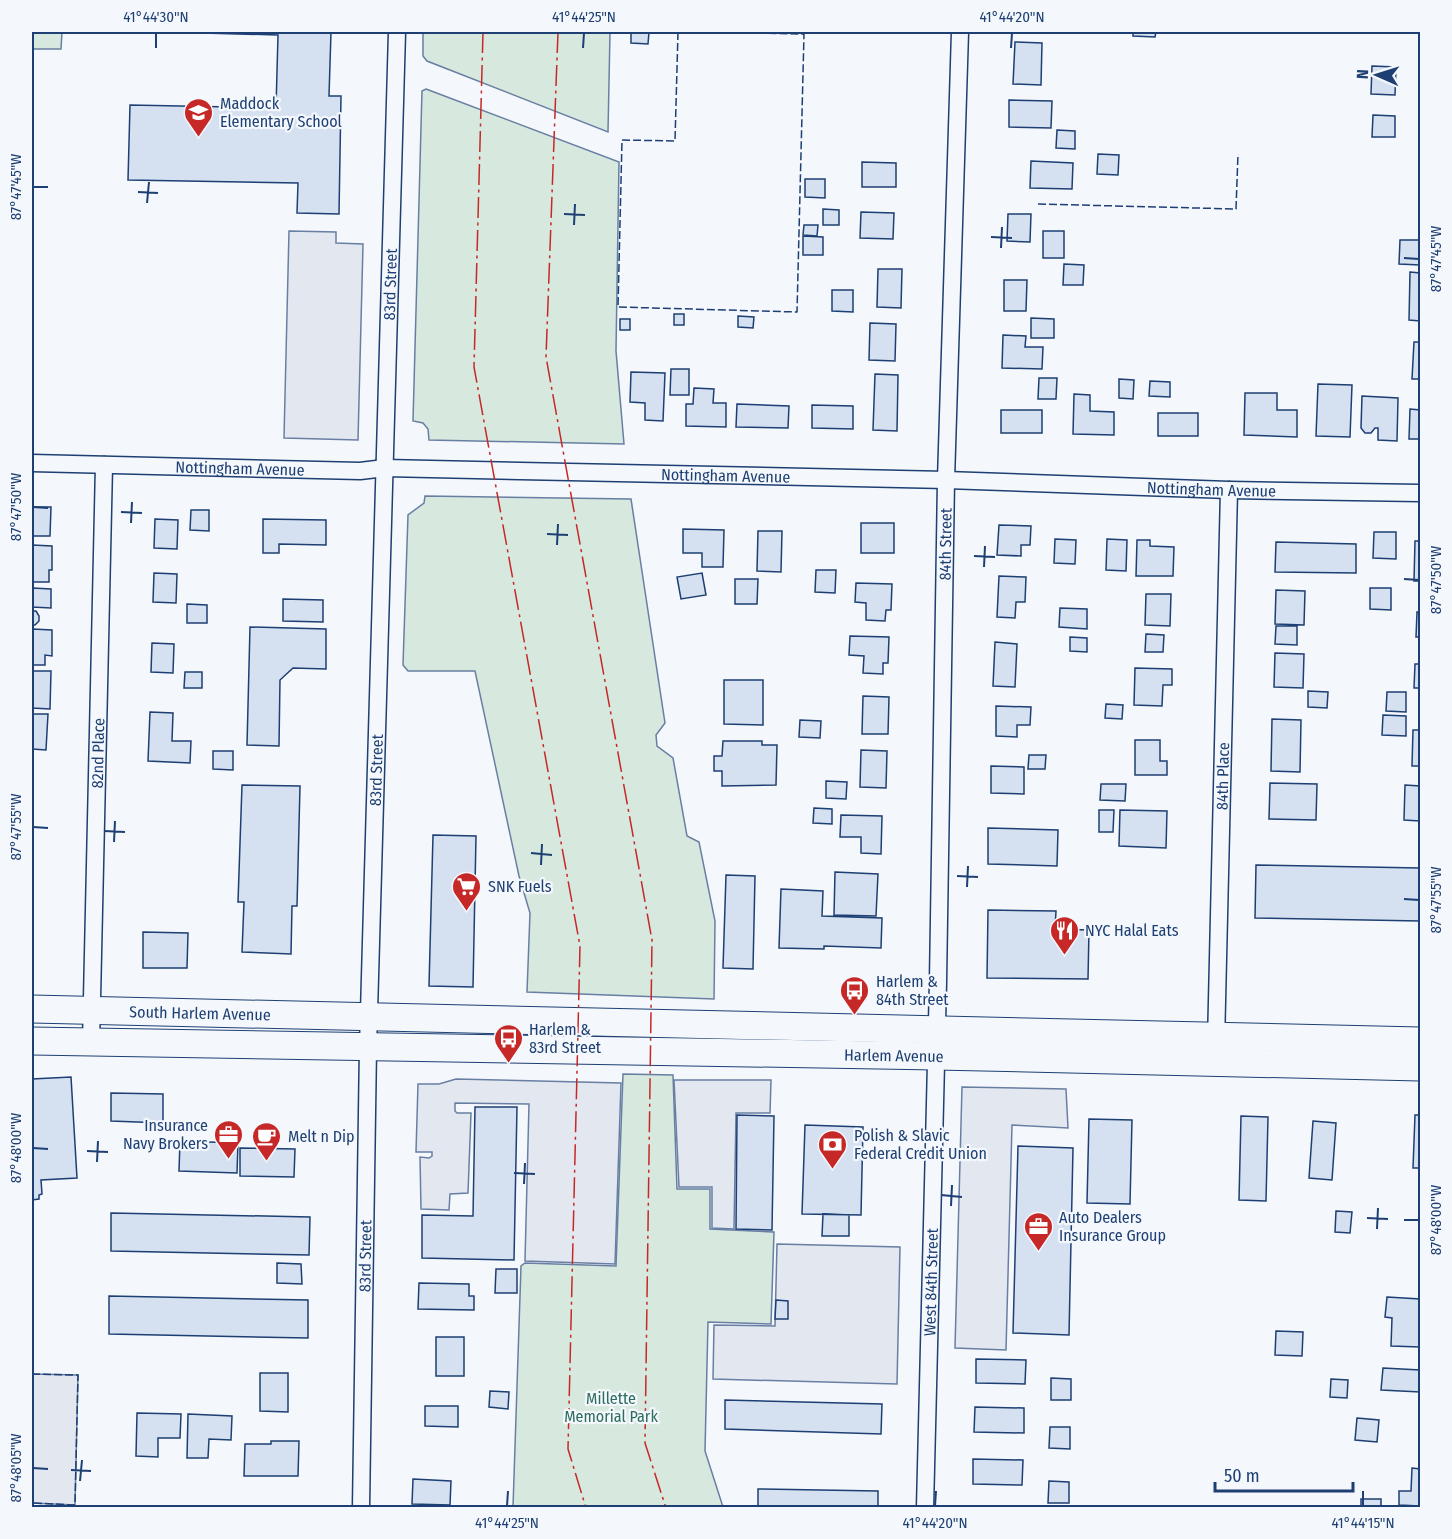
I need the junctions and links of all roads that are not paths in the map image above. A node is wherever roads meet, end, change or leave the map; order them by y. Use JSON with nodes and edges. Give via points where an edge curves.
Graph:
{"nodes":[{"id":1,"x":397,"y":32,"type":"edge"},
{"id":2,"x":960,"y":32,"type":"edge"},
{"id":3,"x":32,"y":463,"type":"edge"},
{"id":4,"x":104,"y":465,"type":"junction"},
{"id":5,"x":385,"y":468,"type":"junction"},
{"id":6,"x":946,"y":480,"type":"junction"},
{"id":7,"x":1229,"y":490,"type":"junction"},
{"id":8,"x":1420,"y":493,"type":"edge"},
{"id":9,"x":32,"y":1009,"type":"edge"},
{"id":10,"x":92,"y":1010,"type":"junction"},
{"id":11,"x":370,"y":1016,"type":"junction"},
{"id":12,"x":937,"y":1029,"type":"junction"},
{"id":13,"x":1216,"y":1035,"type":"junction"},
{"id":14,"x":32,"y":1041,"type":"edge"},
{"id":15,"x":1420,"y":1041,"type":"edge"},
{"id":16,"x":91,"y":1043,"type":"junction"},
{"id":17,"x":368,"y":1047,"type":"junction"},
{"id":18,"x":936,"y":1056,"type":"junction"},
{"id":19,"x":1215,"y":1062,"type":"junction"},
{"id":20,"x":1420,"y":1067,"type":"edge"},
{"id":21,"x":361,"y":1508,"type":"edge"},
{"id":22,"x":925,"y":1508,"type":"edge"}],
"edges":[{"from":1,"to":5,"type":"street","name":"83rd Street"},
{"from":2,"to":6,"type":"street","name":"84th Street"},
{"from":3,"to":4,"type":"street","name":"Nottingham Avenue"},
{"from":4,"to":5,"type":"street","name":"Nottingham Avenue","via":[[360,471]]},
{"from":4,"to":10,"type":"street","name":"82nd Place"},
{"from":5,"to":6,"type":"street","name":"Nottingham Avenue"},
{"from":5,"to":11,"type":"street","name":"83rd Street"},
{"from":6,"to":7,"type":"street","name":"Nottingham Avenue"},
{"from":6,"to":12,"type":"street","name":"84th Street"},
{"from":7,"to":8,"type":"street","name":"Nottingham Avenue"},
{"from":7,"to":13,"type":"street","name":"84th Place"},
{"from":9,"to":10,"type":"main road","name":"South Harlem Avenue"},
{"from":10,"to":11,"type":"main road","name":"South Harlem Avenue"},
{"from":10,"to":16,"type":"street","name":"82nd Place"},
{"from":11,"to":12,"type":"main road","name":"Harlem Avenue"},
{"from":11,"to":17,"type":"street","name":"83rd Street"},
{"from":12,"to":13,"type":"main road","name":"Harlem Avenue"},
{"from":12,"to":18,"type":"street","name":"84th Street"},
{"from":13,"to":15,"type":"main road","name":"Harlem Avenue"},
{"from":13,"to":19,"type":"street","name":"84th Place"},
{"from":14,"to":16,"type":"main road","name":"South Harlem Avenue"},
{"from":16,"to":17,"type":"main road","name":"South Harlem Avenue"},
{"from":17,"to":18,"type":"main road","name":"Harlem Avenue"},
{"from":17,"to":21,"type":"street","name":"83rd Street"},
{"from":18,"to":19,"type":"main road","name":"Harlem Avenue"},
{"from":18,"to":22,"type":"street","name":"West 84th Street"},
{"from":19,"to":20,"type":"main road","name":"Harlem Avenue"}]}
